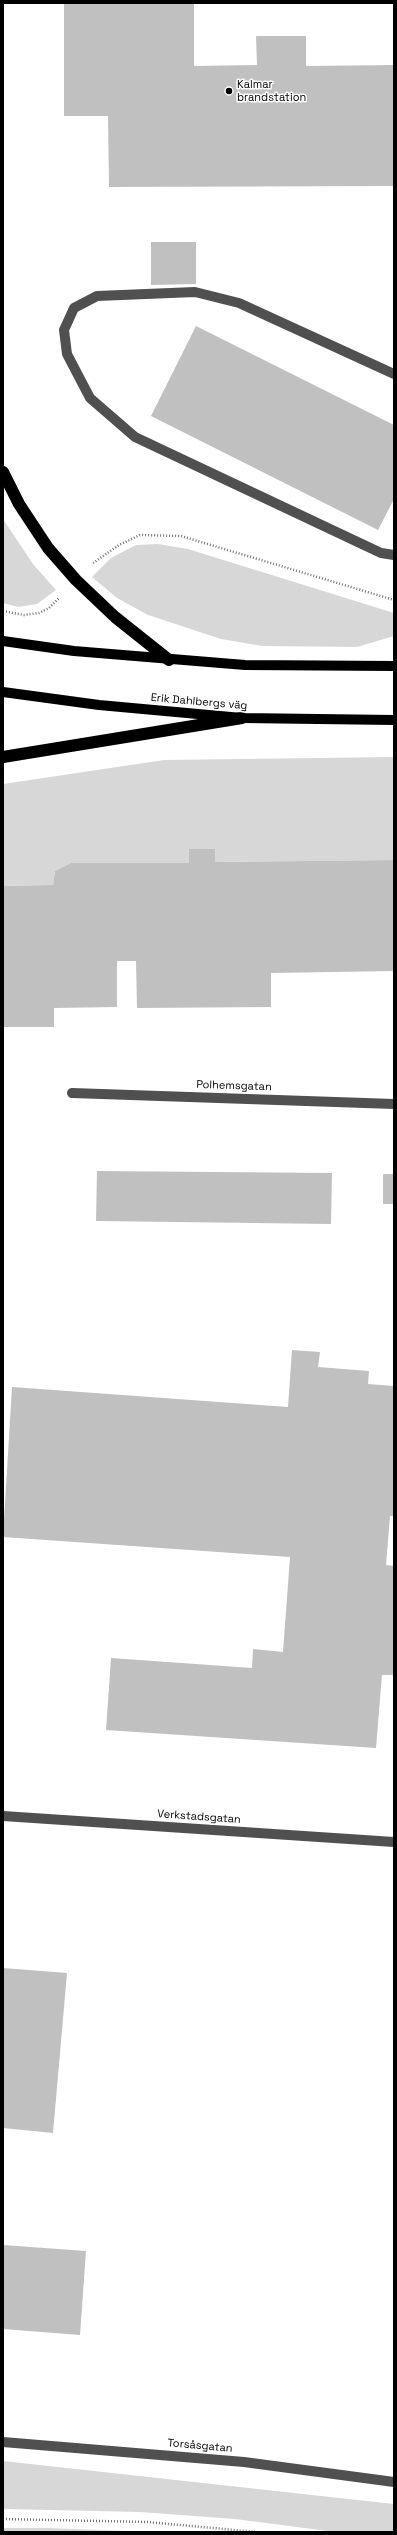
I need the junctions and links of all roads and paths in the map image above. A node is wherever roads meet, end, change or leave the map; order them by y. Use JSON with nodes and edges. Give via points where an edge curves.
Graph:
{"nodes":[{"id":1,"x":394,"y":374,"type":"edge"},
{"id":2,"x":3,"y":472,"type":"edge"},
{"id":3,"x":394,"y":555,"type":"edge"},
{"id":4,"x":76,"y":580,"type":"junction"},
{"id":5,"x":394,"y":600,"type":"edge"},
{"id":6,"x":3,"y":611,"type":"edge"},
{"id":7,"x":3,"y":641,"type":"edge"},
{"id":8,"x":169,"y":660,"type":"junction"},
{"id":9,"x":394,"y":666,"type":"edge"},
{"id":10,"x":3,"y":692,"type":"edge"},
{"id":11,"x":242,"y":718,"type":"junction"},
{"id":12,"x":394,"y":720,"type":"edge"},
{"id":13,"x":3,"y":757,"type":"edge"},
{"id":14,"x":72,"y":1093,"type":"dead end"},
{"id":15,"x":394,"y":1104,"type":"edge"},
{"id":16,"x":3,"y":1816,"type":"edge"},
{"id":17,"x":394,"y":1842,"type":"edge"},
{"id":18,"x":3,"y":2442,"type":"edge"},
{"id":19,"x":394,"y":2482,"type":"edge"},
{"id":20,"x":3,"y":2519,"type":"edge"},
{"id":21,"x":257,"y":2532,"type":"edge"}],
"edges":[{"from":1,"to":3,"type":"street","via":[[239,303],[195,292],[97,296],[74,308],[64,330],[68,354],[90,398],[135,436],[381,553]]},
{"from":2,"to":4,"type":"highway","via":[[19,504],[48,548]]},
{"from":4,"to":5,"type":"path","via":[[89,566],[118,545],[140,535],[156,534],[181,536]]},
{"from":4,"to":6,"type":"path","via":[[49,608],[38,613],[24,615]]},
{"from":4,"to":8,"type":"highway","via":[[115,617]]},
{"from":7,"to":8,"type":"main road","via":[[74,652]]},
{"from":8,"to":9,"type":"main road","via":[[245,665]]},
{"from":10,"to":11,"type":"main road","name":"Erik Dahlbergs väg","via":[[99,705]]},
{"from":11,"to":12,"type":"main road","name":"Erik Dahlbergs väg"},
{"from":11,"to":13,"type":"highway"},
{"from":14,"to":15,"type":"street","name":"Polhemsgatan"},
{"from":16,"to":17,"type":"street","name":"Verkstadsgatan"},
{"from":18,"to":19,"type":"street","name":"Torsåsgatan","via":[[244,2462]]},
{"from":20,"to":21,"type":"path","via":[[147,2522]]}]}
